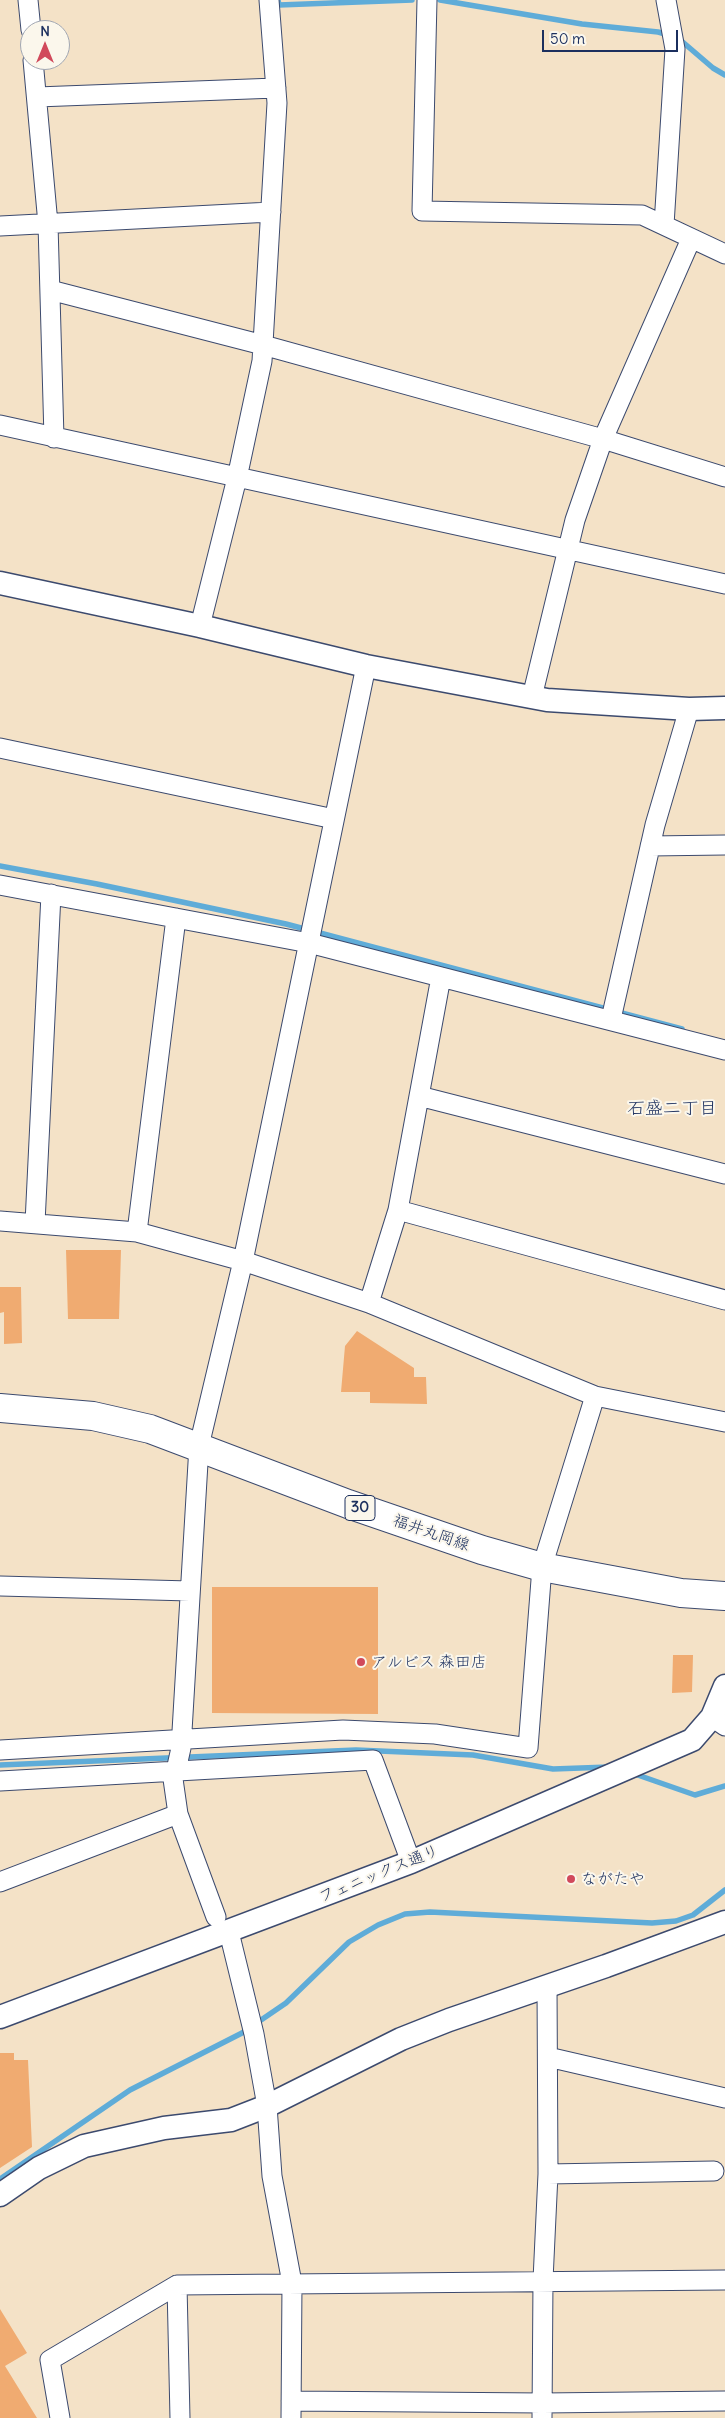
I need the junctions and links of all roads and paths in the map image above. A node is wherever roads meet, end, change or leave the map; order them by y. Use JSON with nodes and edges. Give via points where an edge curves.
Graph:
{"nodes":[{"id":1,"x":28,"y":0,"type":"edge"},
{"id":2,"x":269,"y":0,"type":"edge"},
{"id":3,"x":427,"y":0,"type":"edge"},
{"id":4,"x":666,"y":0,"type":"edge"},
{"id":5,"x":30,"y":20,"type":"edge"},
{"id":6,"x":34,"y":70,"type":"edge"},
{"id":7,"x":276,"y":88,"type":"junction"},
{"id":8,"x":37,"y":97,"type":"junction"},
{"id":9,"x":271,"y":212,"type":"junction"},
{"id":10,"x":48,"y":224,"type":"junction"},
{"id":11,"x":664,"y":225,"type":"junction"},
{"id":12,"x":0,"y":226,"type":"edge"},
{"id":13,"x":691,"y":239,"type":"junction"},
{"id":14,"x":725,"y":254,"type":"edge"},
{"id":15,"x":50,"y":290,"type":"junction"},
{"id":16,"x":263,"y":345,"type":"junction"},
{"id":17,"x":0,"y":426,"type":"edge"},
{"id":18,"x":54,"y":438,"type":"junction"},
{"id":19,"x":603,"y":439,"type":"junction"},
{"id":20,"x":725,"y":477,"type":"edge"},
{"id":21,"x":237,"y":478,"type":"junction"},
{"id":22,"x":568,"y":551,"type":"junction"},
{"id":23,"x":0,"y":583,"type":"edge"},
{"id":24,"x":725,"y":584,"type":"edge"},
{"id":25,"x":200,"y":626,"type":"junction"},
{"id":26,"x":366,"y":666,"type":"junction"},
{"id":27,"x":532,"y":697,"type":"junction"},
{"id":28,"x":725,"y":708,"type":"edge"},
{"id":29,"x":689,"y":709,"type":"junction"},
{"id":30,"x":0,"y":748,"type":"edge"},
{"id":31,"x":334,"y":818,"type":"junction"},
{"id":32,"x":725,"y":845,"type":"edge"},
{"id":33,"x":650,"y":846,"type":"junction"},
{"id":34,"x":0,"y":885,"type":"edge"},
{"id":35,"x":51,"y":894,"type":"junction"},
{"id":36,"x":176,"y":918,"type":"junction"},
{"id":37,"x":309,"y":943,"type":"junction"},
{"id":38,"x":441,"y":977,"type":"junction"},
{"id":39,"x":611,"y":1019,"type":"junction"},
{"id":40,"x":724,"y":1044,"type":"edge"},
{"id":41,"x":419,"y":1096,"type":"junction"},
{"id":42,"x":725,"y":1174,"type":"edge"},
{"id":43,"x":398,"y":1210,"type":"junction"},
{"id":44,"x":0,"y":1220,"type":"edge"},
{"id":45,"x":35,"y":1223,"type":"junction"},
{"id":46,"x":137,"y":1232,"type":"junction"},
{"id":47,"x":243,"y":1261,"type":"junction"},
{"id":48,"x":725,"y":1300,"type":"edge"},
{"id":49,"x":369,"y":1303,"type":"junction"},
{"id":50,"x":595,"y":1396,"type":"junction"},
{"id":51,"x":0,"y":1408,"type":"edge"},
{"id":52,"x":725,"y":1422,"type":"edge"},
{"id":53,"x":199,"y":1446,"type":"junction"},
{"id":54,"x":542,"y":1567,"type":"junction"},
{"id":55,"x":0,"y":1586,"type":"edge"},
{"id":56,"x":190,"y":1591,"type":"junction"},
{"id":57,"x":725,"y":1596,"type":"edge"},
{"id":58,"x":725,"y":1686,"type":"edge"},
{"id":59,"x":718,"y":1721,"type":"edge"},
{"id":60,"x":0,"y":1750,"type":"edge"},
{"id":61,"x":178,"y":1756,"type":"junction"},
{"id":62,"x":0,"y":1781,"type":"edge"},
{"id":63,"x":178,"y":1814,"type":"junction"},
{"id":64,"x":411,"y":1862,"type":"junction"},
{"id":65,"x":0,"y":1882,"type":"edge"},
{"id":66,"x":725,"y":1922,"type":"edge"},
{"id":67,"x":222,"y":1925,"type":"junction"},
{"id":68,"x":547,"y":1986,"type":"junction"},
{"id":69,"x":0,"y":2017,"type":"edge"},
{"id":70,"x":548,"y":2057,"type":"junction"},
{"id":71,"x":725,"y":2098,"type":"edge"},
{"id":72,"x":267,"y":2106,"type":"junction"},
{"id":73,"x":714,"y":2171,"type":"dead end"},
{"id":74,"x":548,"y":2174,"type":"junction"},
{"id":75,"x":0,"y":2194,"type":"edge"},
{"id":76,"x":543,"y":2280,"type":"junction"},
{"id":77,"x":725,"y":2280,"type":"edge"},
{"id":78,"x":292,"y":2283,"type":"junction"},
{"id":79,"x":177,"y":2285,"type":"junction"},
{"id":80,"x":725,"y":2401,"type":"edge"},
{"id":81,"x":291,"y":2410,"type":"edge"},
{"id":82,"x":542,"y":2411,"type":"edge"},
{"id":83,"x":60,"y":2418,"type":"edge"},
{"id":84,"x":180,"y":2418,"type":"edge"}],
"edges":[{"from":1,"to":5,"type":"street"},
{"from":2,"to":7,"type":"street"},
{"from":3,"to":11,"type":"street","via":[[422,211],[642,215]]},
{"from":4,"to":11,"type":"street","via":[[675,49]]},
{"from":6,"to":8,"type":"street"},
{"from":7,"to":8,"type":"street"},
{"from":7,"to":9,"type":"street"},
{"from":8,"to":10,"type":"street"},
{"from":9,"to":10,"type":"street"},
{"from":9,"to":16,"type":"street"},
{"from":10,"to":12,"type":"street"},
{"from":10,"to":15,"type":"street"},
{"from":11,"to":13,"type":"street"},
{"from":13,"to":14,"type":"street"},
{"from":13,"to":19,"type":"street"},
{"from":15,"to":16,"type":"street"},
{"from":15,"to":18,"type":"street"},
{"from":16,"to":19,"type":"street"},
{"from":16,"to":21,"type":"street"},
{"from":17,"to":18,"type":"street"},
{"from":18,"to":21,"type":"street"},
{"from":19,"to":20,"type":"street"},
{"from":19,"to":22,"type":"street","via":[[575,520]]},
{"from":21,"to":22,"type":"street"},
{"from":21,"to":25,"type":"street"},
{"from":22,"to":24,"type":"street"},
{"from":22,"to":27,"type":"street"},
{"from":23,"to":25,"type":"street"},
{"from":25,"to":26,"type":"street"},
{"from":26,"to":27,"type":"street"},
{"from":26,"to":31,"type":"street"},
{"from":27,"to":29,"type":"street"},
{"from":28,"to":29,"type":"street"},
{"from":29,"to":33,"type":"street"},
{"from":30,"to":31,"type":"street"},
{"from":31,"to":37,"type":"street"},
{"from":32,"to":33,"type":"street"},
{"from":33,"to":39,"type":"street"},
{"from":34,"to":35,"type":"street"},
{"from":35,"to":36,"type":"street"},
{"from":35,"to":45,"type":"street"},
{"from":36,"to":37,"type":"street"},
{"from":36,"to":46,"type":"street"},
{"from":37,"to":38,"type":"street"},
{"from":37,"to":47,"type":"street"},
{"from":38,"to":39,"type":"street"},
{"from":38,"to":41,"type":"street"},
{"from":39,"to":40,"type":"street"},
{"from":41,"to":42,"type":"street"},
{"from":41,"to":43,"type":"street"},
{"from":43,"to":48,"type":"street"},
{"from":43,"to":49,"type":"street"},
{"from":44,"to":45,"type":"street"},
{"from":45,"to":46,"type":"street"},
{"from":46,"to":47,"type":"street"},
{"from":47,"to":49,"type":"street"},
{"from":47,"to":53,"type":"street"},
{"from":49,"to":50,"type":"street"},
{"from":50,"to":52,"type":"street"},
{"from":50,"to":54,"type":"street"},
{"from":51,"to":53,"type":"main road","name":"福井丸岡線","number":"30","via":[[93,1416],[150,1429]]},
{"from":53,"to":54,"type":"main road","name":"福井丸岡線","number":"30","via":[[348,1504]]},
{"from":53,"to":56,"type":"street"},
{"from":54,"to":57,"type":"main road","name":"福井丸岡線","number":"30","via":[[681,1593]]},
{"from":54,"to":61,"type":"street","via":[[528,1748],[435,1734],[343,1730]]},
{"from":55,"to":56,"type":"street"},
{"from":56,"to":61,"type":"street"},
{"from":58,"to":59,"type":"street","name":"フェニックス通り"},
{"from":59,"to":64,"type":"street","name":"フェニックス通り","via":[[692,1740]]},
{"from":60,"to":61,"type":"street"},
{"from":61,"to":62,"type":"street"},
{"from":61,"to":63,"type":"street"},
{"from":61,"to":64,"type":"street","via":[[373,1760]]},
{"from":63,"to":65,"type":"street"},
{"from":63,"to":67,"type":"street"},
{"from":64,"to":67,"type":"street","name":"フェニックス通り"},
{"from":66,"to":68,"type":"street"},
{"from":67,"to":69,"type":"street","name":"フェニックス通り"},
{"from":67,"to":72,"type":"street","via":[[254,2034]]},
{"from":68,"to":70,"type":"street"},
{"from":68,"to":72,"type":"street","via":[[401,2039]]},
{"from":70,"to":71,"type":"street"},
{"from":70,"to":74,"type":"street"},
{"from":72,"to":75,"type":"street","via":[[231,2120],[164,2128],[84,2146],[39,2168]]},
{"from":72,"to":78,"type":"street","via":[[272,2176]]},
{"from":73,"to":74,"type":"street"},
{"from":74,"to":76,"type":"street"},
{"from":76,"to":77,"type":"street"},
{"from":76,"to":78,"type":"street"},
{"from":76,"to":82,"type":"street"},
{"from":78,"to":79,"type":"street"},
{"from":78,"to":81,"type":"street"},
{"from":79,"to":83,"type":"street","via":[[50,2360]]},
{"from":79,"to":84,"type":"street"},
{"from":80,"to":82,"type":"street"},
{"from":81,"to":82,"type":"street"}]}
